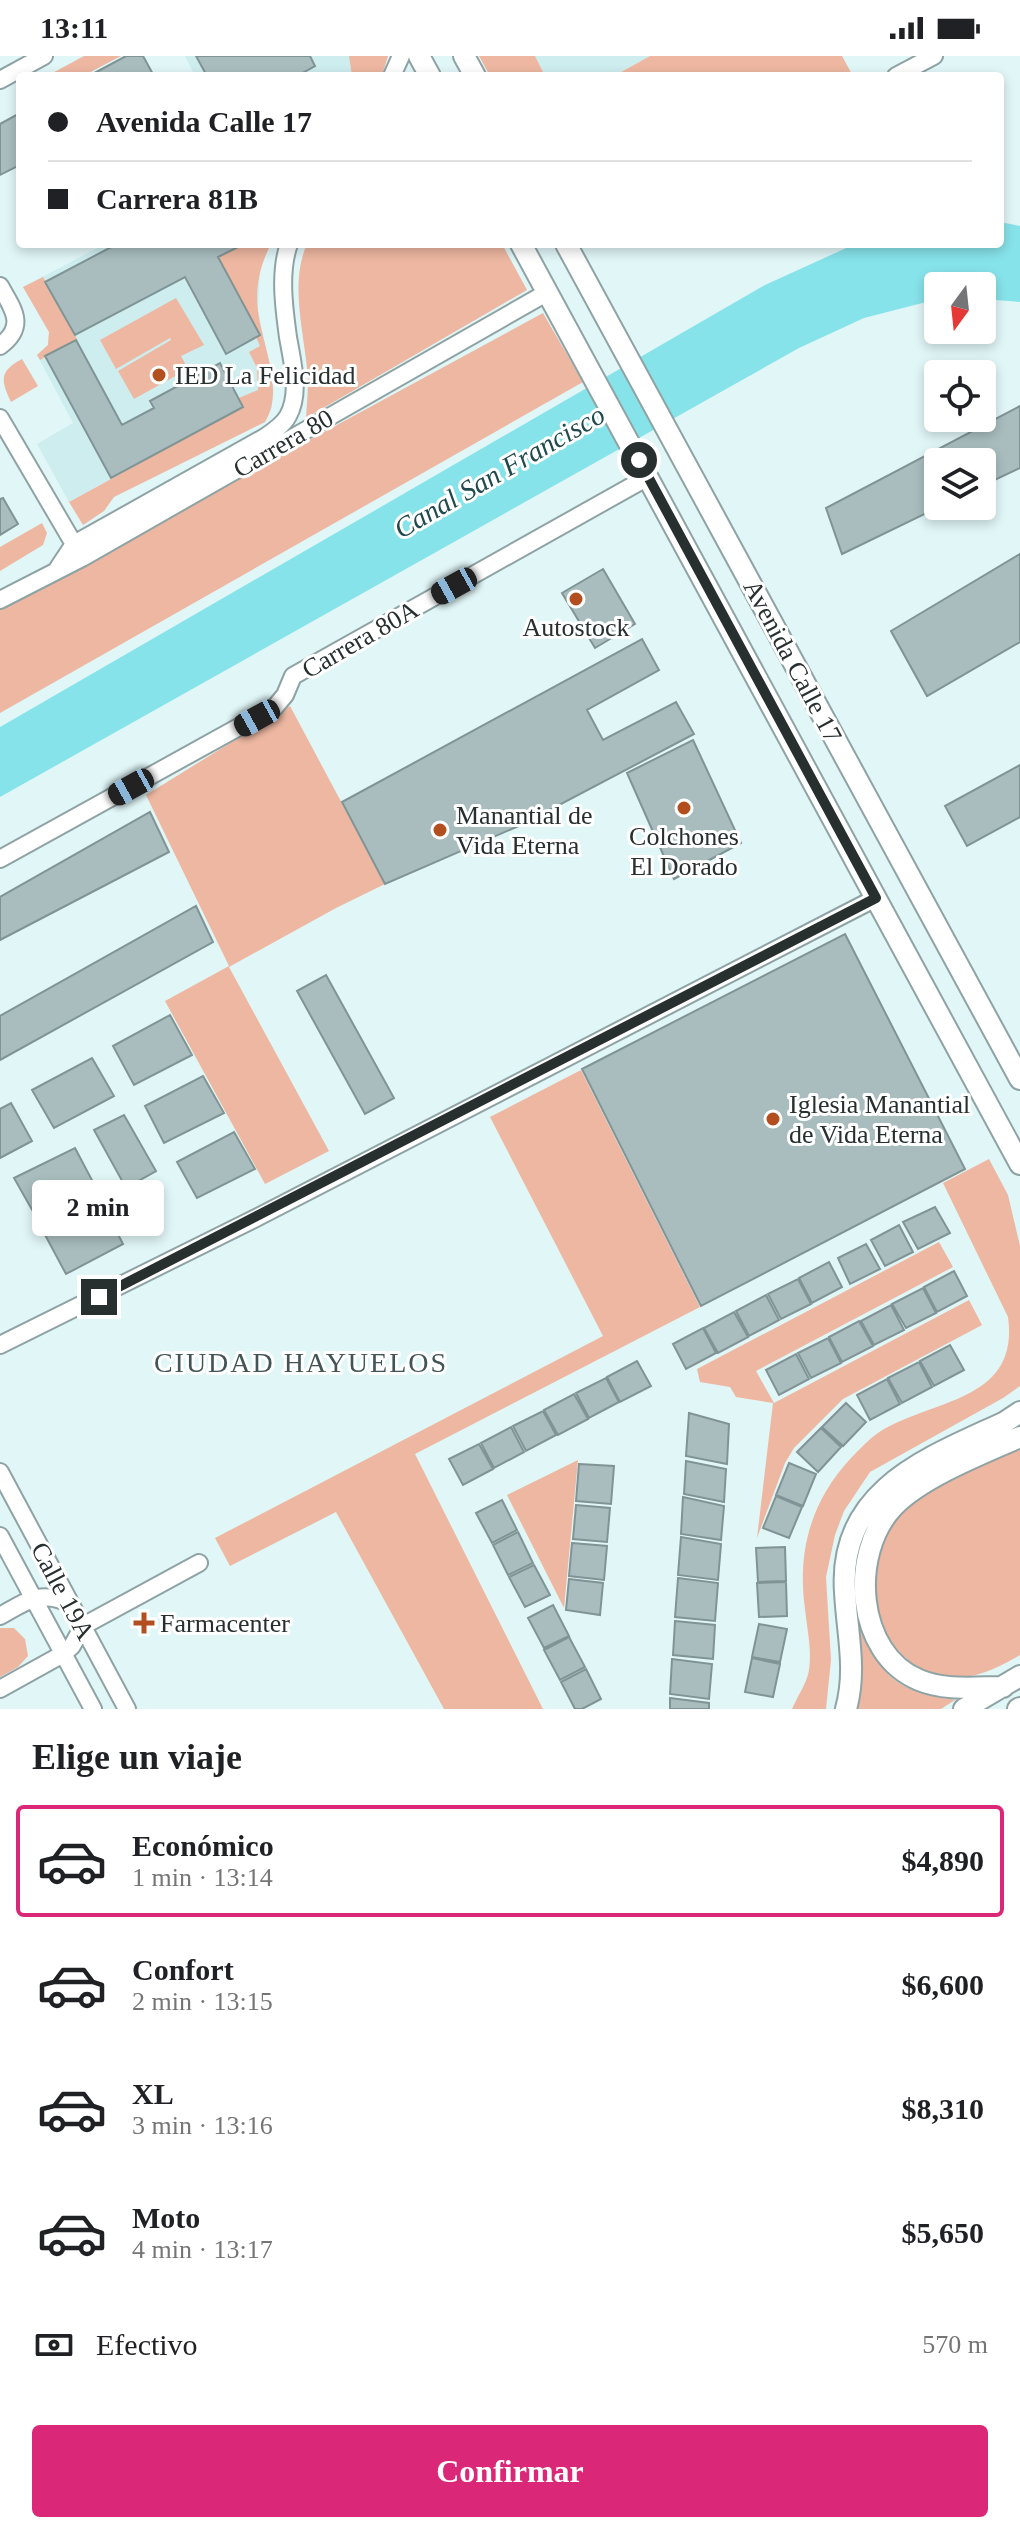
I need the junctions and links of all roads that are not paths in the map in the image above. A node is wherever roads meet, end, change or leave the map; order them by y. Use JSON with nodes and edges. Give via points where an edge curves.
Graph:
{"nodes":[{"id":1,"x":44,"y":56,"type":"edge"},
{"id":2,"x":934,"y":56,"type":"edge"},
{"id":3,"x":904,"y":72,"type":"edge"},
{"id":4,"x":0,"y":80,"type":"edge"},
{"id":5,"x":288,"y":248,"type":"edge"},
{"id":6,"x":523,"y":248,"type":"edge"},
{"id":7,"x":573,"y":248,"type":"edge"},
{"id":8,"x":0,"y":286,"type":"edge"},
{"id":9,"x":548,"y":292,"type":"junction"},
{"id":10,"x":0,"y":346,"type":"edge"},
{"id":11,"x":0,"y":418,"type":"edge"},
{"id":12,"x":644,"y":469,"type":"junction"},
{"id":13,"x":78,"y":551,"type":"junction"},
{"id":14,"x":0,"y":600,"type":"edge"},
{"id":15,"x":0,"y":859,"type":"edge"},
{"id":16,"x":876,"y":898,"type":"junction"},
{"id":17,"x":1020,"y":1079,"type":"edge"},
{"id":18,"x":1020,"y":1164,"type":"edge"},
{"id":19,"x":0,"y":1345,"type":"edge"},
{"id":20,"x":1020,"y":1412,"type":"edge"},
{"id":21,"x":1020,"y":1437,"type":"edge"},
{"id":22,"x":0,"y":1472,"type":"edge"},
{"id":23,"x":0,"y":1536,"type":"edge"},
{"id":24,"x":199,"y":1563,"type":"dead end"},
{"id":25,"x":33,"y":1597,"type":"junction"},
{"id":26,"x":71,"y":1604,"type":"junction"},
{"id":27,"x":0,"y":1616,"type":"edge"},
{"id":28,"x":83,"y":1626,"type":"junction"},
{"id":29,"x":63,"y":1654,"type":"junction"},
{"id":30,"x":1012,"y":1681,"type":"edge"},
{"id":31,"x":0,"y":1689,"type":"edge"},
{"id":32,"x":93,"y":1709,"type":"edge"},
{"id":33,"x":127,"y":1709,"type":"edge"},
{"id":34,"x":846,"y":1709,"type":"edge"},
{"id":35,"x":964,"y":1709,"type":"edge"}],
"edges":[{"from":1,"to":4,"type":"street"},
{"from":2,"to":3,"type":"street"},
{"from":5,"to":13,"type":"street","name":"Carrera 80","via":[[284,297],[295,377],[289,415],[265,437]]},
{"from":6,"to":9,"type":"main road","name":"Avenida Calle 17"},
{"from":7,"to":17,"type":"main road","name":"Avenida Calle 17"},
{"from":8,"to":10,"type":"street","via":[[16,318],[10,338]]},
{"from":9,"to":12,"type":"main road","name":"Avenida Calle 17"},
{"from":9,"to":13,"type":"street","name":"Carrera 80"},
{"from":11,"to":13,"type":"street"},
{"from":12,"to":15,"type":"street","name":"Carrera 80A","via":[[293,676],[275,707]]},
{"from":12,"to":16,"type":"main road","name":"Avenida Calle 17"},
{"from":13,"to":14,"type":"street","name":"Carrera 80"},
{"from":16,"to":18,"type":"main road","name":"Avenida Calle 17"},
{"from":16,"to":19,"type":"street"},
{"from":20,"to":34,"type":"main road","via":[[908,1469],[885,1487],[860,1521],[845,1579],[852,1667]]},
{"from":21,"to":30,"type":"main road","via":[[901,1499],[879,1526],[863,1585],[876,1636],[906,1673],[947,1687]]},
{"from":22,"to":26,"type":"street","name":"Calle 19A"},
{"from":23,"to":25,"type":"street","name":"Calle 19A"},
{"from":24,"to":28,"type":"street"},
{"from":25,"to":26,"type":"street","via":[[52,1596]]},
{"from":25,"to":27,"type":"street"},
{"from":25,"to":29,"type":"street","name":"Calle 19A"},
{"from":26,"to":28,"type":"street","name":"Calle 19A"},
{"from":28,"to":29,"type":"street"},
{"from":28,"to":33,"type":"street","name":"Calle 19A"},
{"from":29,"to":31,"type":"street"},
{"from":29,"to":32,"type":"street","name":"Calle 19A"},
{"from":30,"to":35,"type":"main road"}]}
